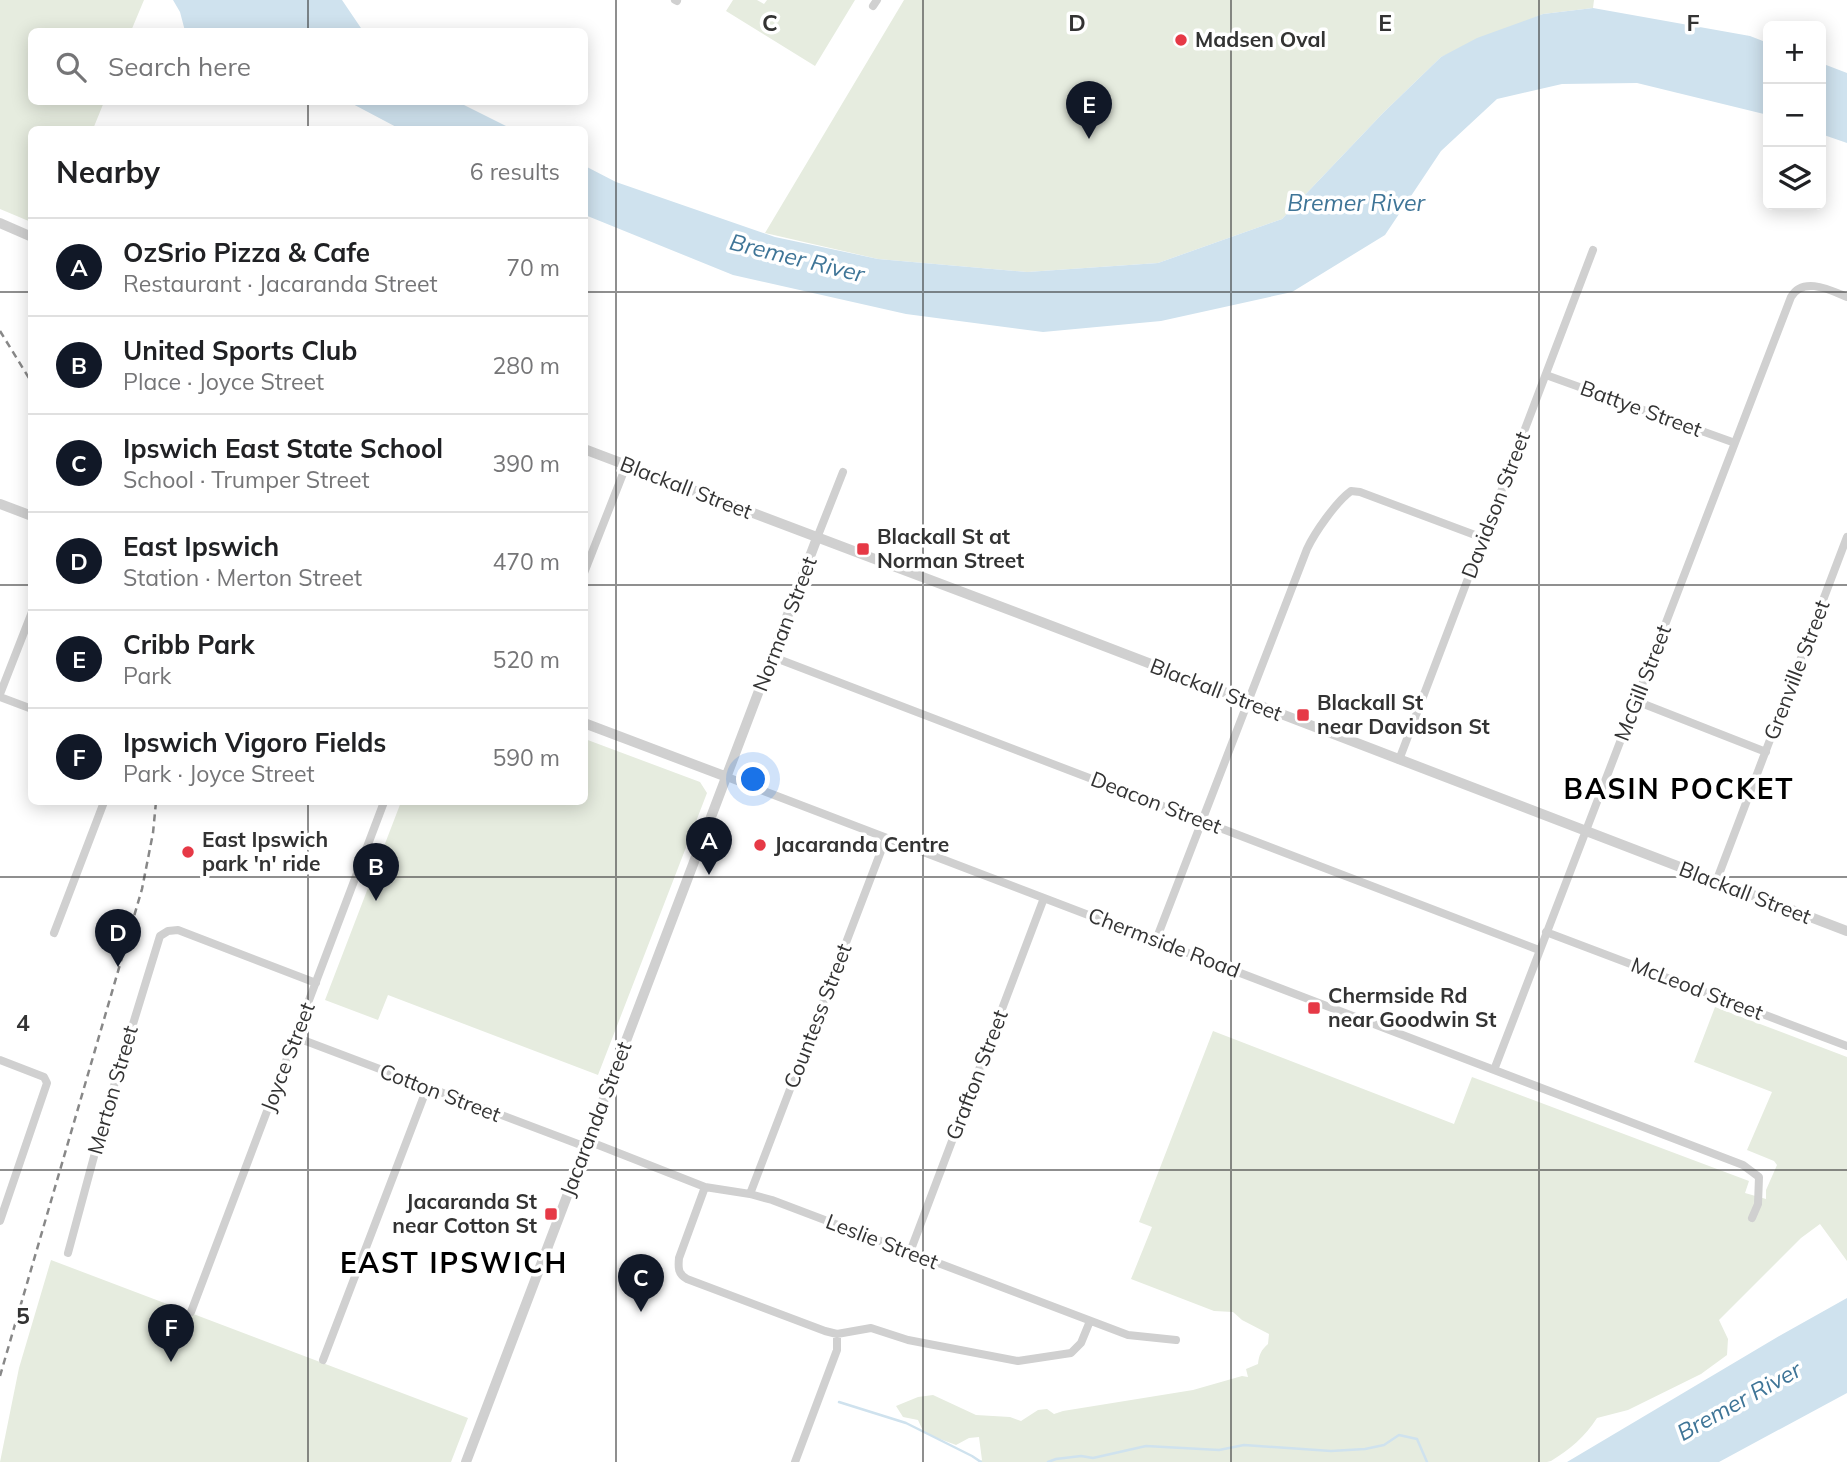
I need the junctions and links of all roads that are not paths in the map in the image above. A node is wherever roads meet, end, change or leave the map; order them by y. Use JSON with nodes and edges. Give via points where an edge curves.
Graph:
{"nodes":[{"id":1,"x":3,"y":225,"type":"edge"},
{"id":2,"x":28,"y":235,"type":"edge"},
{"id":3,"x":1593,"y":250,"type":"dead end"},
{"id":4,"x":1847,"y":297,"type":"edge"},
{"id":5,"x":1546,"y":375,"type":"junction"},
{"id":6,"x":1735,"y":443,"type":"junction"},
{"id":7,"x":588,"y":451,"type":"edge"},
{"id":8,"x":626,"y":466,"type":"junction"},
{"id":9,"x":843,"y":472,"type":"dead end"},
{"id":10,"x":0,"y":503,"type":"edge"},
{"id":11,"x":28,"y":514,"type":"edge"},
{"id":12,"x":1847,"y":537,"type":"edge"},
{"id":13,"x":817,"y":538,"type":"junction"},
{"id":14,"x":1483,"y":538,"type":"junction"},
{"id":15,"x":588,"y":563,"type":"edge"},
{"id":16,"x":28,"y":622,"type":"edge"},
{"id":17,"x":773,"y":657,"type":"junction"},
{"id":18,"x":0,"y":696,"type":"edge"},
{"id":19,"x":1636,"y":701,"type":"junction"},
{"id":20,"x":1248,"y":702,"type":"junction"},
{"id":21,"x":28,"y":707,"type":"edge"},
{"id":22,"x":588,"y":725,"type":"edge"},
{"id":23,"x":1766,"y":752,"type":"junction"},
{"id":24,"x":1399,"y":760,"type":"junction"},
{"id":25,"x":727,"y":777,"type":"junction"},
{"id":26,"x":103,"y":805,"type":"edge"},
{"id":27,"x":383,"y":805,"type":"edge"},
{"id":28,"x":1202,"y":821,"type":"junction"},
{"id":29,"x":1585,"y":831,"type":"junction"},
{"id":30,"x":886,"y":838,"type":"junction"},
{"id":31,"x":1716,"y":882,"type":"junction"},
{"id":32,"x":1044,"y":898,"type":"junction"},
{"id":33,"x":1847,"y":931,"type":"edge"},
{"id":34,"x":1546,"y":932,"type":"junction"},
{"id":35,"x":54,"y":933,"type":"dead end"},
{"id":36,"x":1156,"y":940,"type":"junction"},
{"id":37,"x":1539,"y":950,"type":"junction"},
{"id":38,"x":316,"y":983,"type":"junction"},
{"id":39,"x":295,"y":1037,"type":"junction"},
{"id":40,"x":1847,"y":1046,"type":"edge"},
{"id":41,"x":0,"y":1060,"type":"edge"},
{"id":42,"x":1494,"y":1070,"type":"junction"},
{"id":43,"x":427,"y":1088,"type":"junction"},
{"id":44,"x":587,"y":1144,"type":"junction"},
{"id":45,"x":705,"y":1187,"type":"junction"},
{"id":46,"x":750,"y":1194,"type":"junction"},
{"id":47,"x":1752,"y":1218,"type":"dead end"},
{"id":48,"x":0,"y":1221,"type":"edge"},
{"id":49,"x":910,"y":1252,"type":"junction"},
{"id":50,"x":68,"y":1253,"type":"dead end"},
{"id":51,"x":191,"y":1312,"type":"dead end"},
{"id":52,"x":1090,"y":1321,"type":"junction"},
{"id":53,"x":837,"y":1334,"type":"junction"},
{"id":54,"x":1176,"y":1340,"type":"dead end"},
{"id":55,"x":323,"y":1360,"type":"dead end"},
{"id":56,"x":466,"y":1462,"type":"edge"},
{"id":57,"x":795,"y":1462,"type":"edge"}],
"edges":[{"from":1,"to":2,"type":"street"},
{"from":3,"to":5,"type":"street","name":"Davidson Street"},
{"from":4,"to":6,"type":"street","name":"McGill Street","via":[[1824,288],[1795,290]]},
{"from":5,"to":6,"type":"street","name":"Battye Street"},
{"from":5,"to":14,"type":"street","name":"Davidson Street"},
{"from":6,"to":19,"type":"street","name":"McGill Street"},
{"from":7,"to":8,"type":"street","name":"Blackall Street"},
{"from":8,"to":13,"type":"street","name":"Blackall Street"},
{"from":8,"to":15,"type":"street"},
{"from":9,"to":13,"type":"street","name":"Norman Street"},
{"from":10,"to":11,"type":"street"},
{"from":12,"to":23,"type":"street","name":"Grenville Street"},
{"from":13,"to":17,"type":"street","name":"Norman Street"},
{"from":13,"to":20,"type":"street","name":"Blackall Street"},
{"from":14,"to":20,"type":"street","via":[[1351,491],[1307,549]]},
{"from":14,"to":24,"type":"street","name":"Davidson Street"},
{"from":16,"to":18,"type":"street"},
{"from":17,"to":25,"type":"street","name":"Norman Street"},
{"from":17,"to":28,"type":"street","name":"Deacon Street"},
{"from":18,"to":21,"type":"street"},
{"from":19,"to":23,"type":"street"},
{"from":19,"to":29,"type":"street","name":"McGill Street"},
{"from":20,"to":24,"type":"street","name":"Blackall Street"},
{"from":20,"to":28,"type":"street"},
{"from":22,"to":25,"type":"street","name":"Chermside Road"},
{"from":23,"to":31,"type":"street","name":"Grenville Street"},
{"from":24,"to":29,"type":"street","name":"Blackall Street"},
{"from":25,"to":30,"type":"street","name":"Chermside Road"},
{"from":25,"to":44,"type":"street","name":"Jacaranda Street"},
{"from":26,"to":35,"type":"street"},
{"from":27,"to":38,"type":"street","name":"Joyce Street"},
{"from":28,"to":36,"type":"street"},
{"from":28,"to":37,"type":"street","name":"Deacon Street"},
{"from":29,"to":31,"type":"street","name":"Blackall Street"},
{"from":29,"to":34,"type":"street","name":"McGill Street"},
{"from":30,"to":32,"type":"street","name":"Chermside Road"},
{"from":30,"to":46,"type":"street","name":"Countess Street"},
{"from":31,"to":33,"type":"street","name":"Blackall Street"},
{"from":32,"to":36,"type":"street","name":"Chermside Road"},
{"from":32,"to":49,"type":"street","name":"Grafton Street"},
{"from":34,"to":37,"type":"street","name":"McGill Street"},
{"from":34,"to":40,"type":"street","name":"McLeod Street"},
{"from":36,"to":42,"type":"street","name":"Chermside Road"},
{"from":37,"to":42,"type":"street","name":"McGill Street"},
{"from":38,"to":39,"type":"street","name":"Joyce Street"},
{"from":38,"to":50,"type":"street","name":"Merton Street","via":[[178,930],[157,939]]},
{"from":39,"to":43,"type":"street","name":"Cotton Street"},
{"from":39,"to":51,"type":"street","name":"Joyce Street"},
{"from":41,"to":48,"type":"street","via":[[47,1083]]},
{"from":42,"to":47,"type":"street","name":"Chermside Road","via":[[1743,1165],[1759,1177],[1758,1204]]},
{"from":43,"to":44,"type":"street","name":"Cotton Street"},
{"from":43,"to":55,"type":"street"},
{"from":44,"to":45,"type":"street","name":"Leslie Street"},
{"from":44,"to":56,"type":"street","name":"Jacaranda Street"},
{"from":45,"to":46,"type":"street","name":"Leslie Street"},
{"from":45,"to":53,"type":"street","via":[[679,1258],[679,1272],[687,1279]]},
{"from":46,"to":49,"type":"street","name":"Leslie Street"},
{"from":49,"to":52,"type":"street","name":"Leslie Street"},
{"from":52,"to":53,"type":"street","via":[[1071,1353],[1018,1361],[908,1340],[871,1328]]},
{"from":52,"to":54,"type":"street","name":"Leslie Street","via":[[1128,1335]]},
{"from":53,"to":57,"type":"street","via":[[837,1350]]}]}
